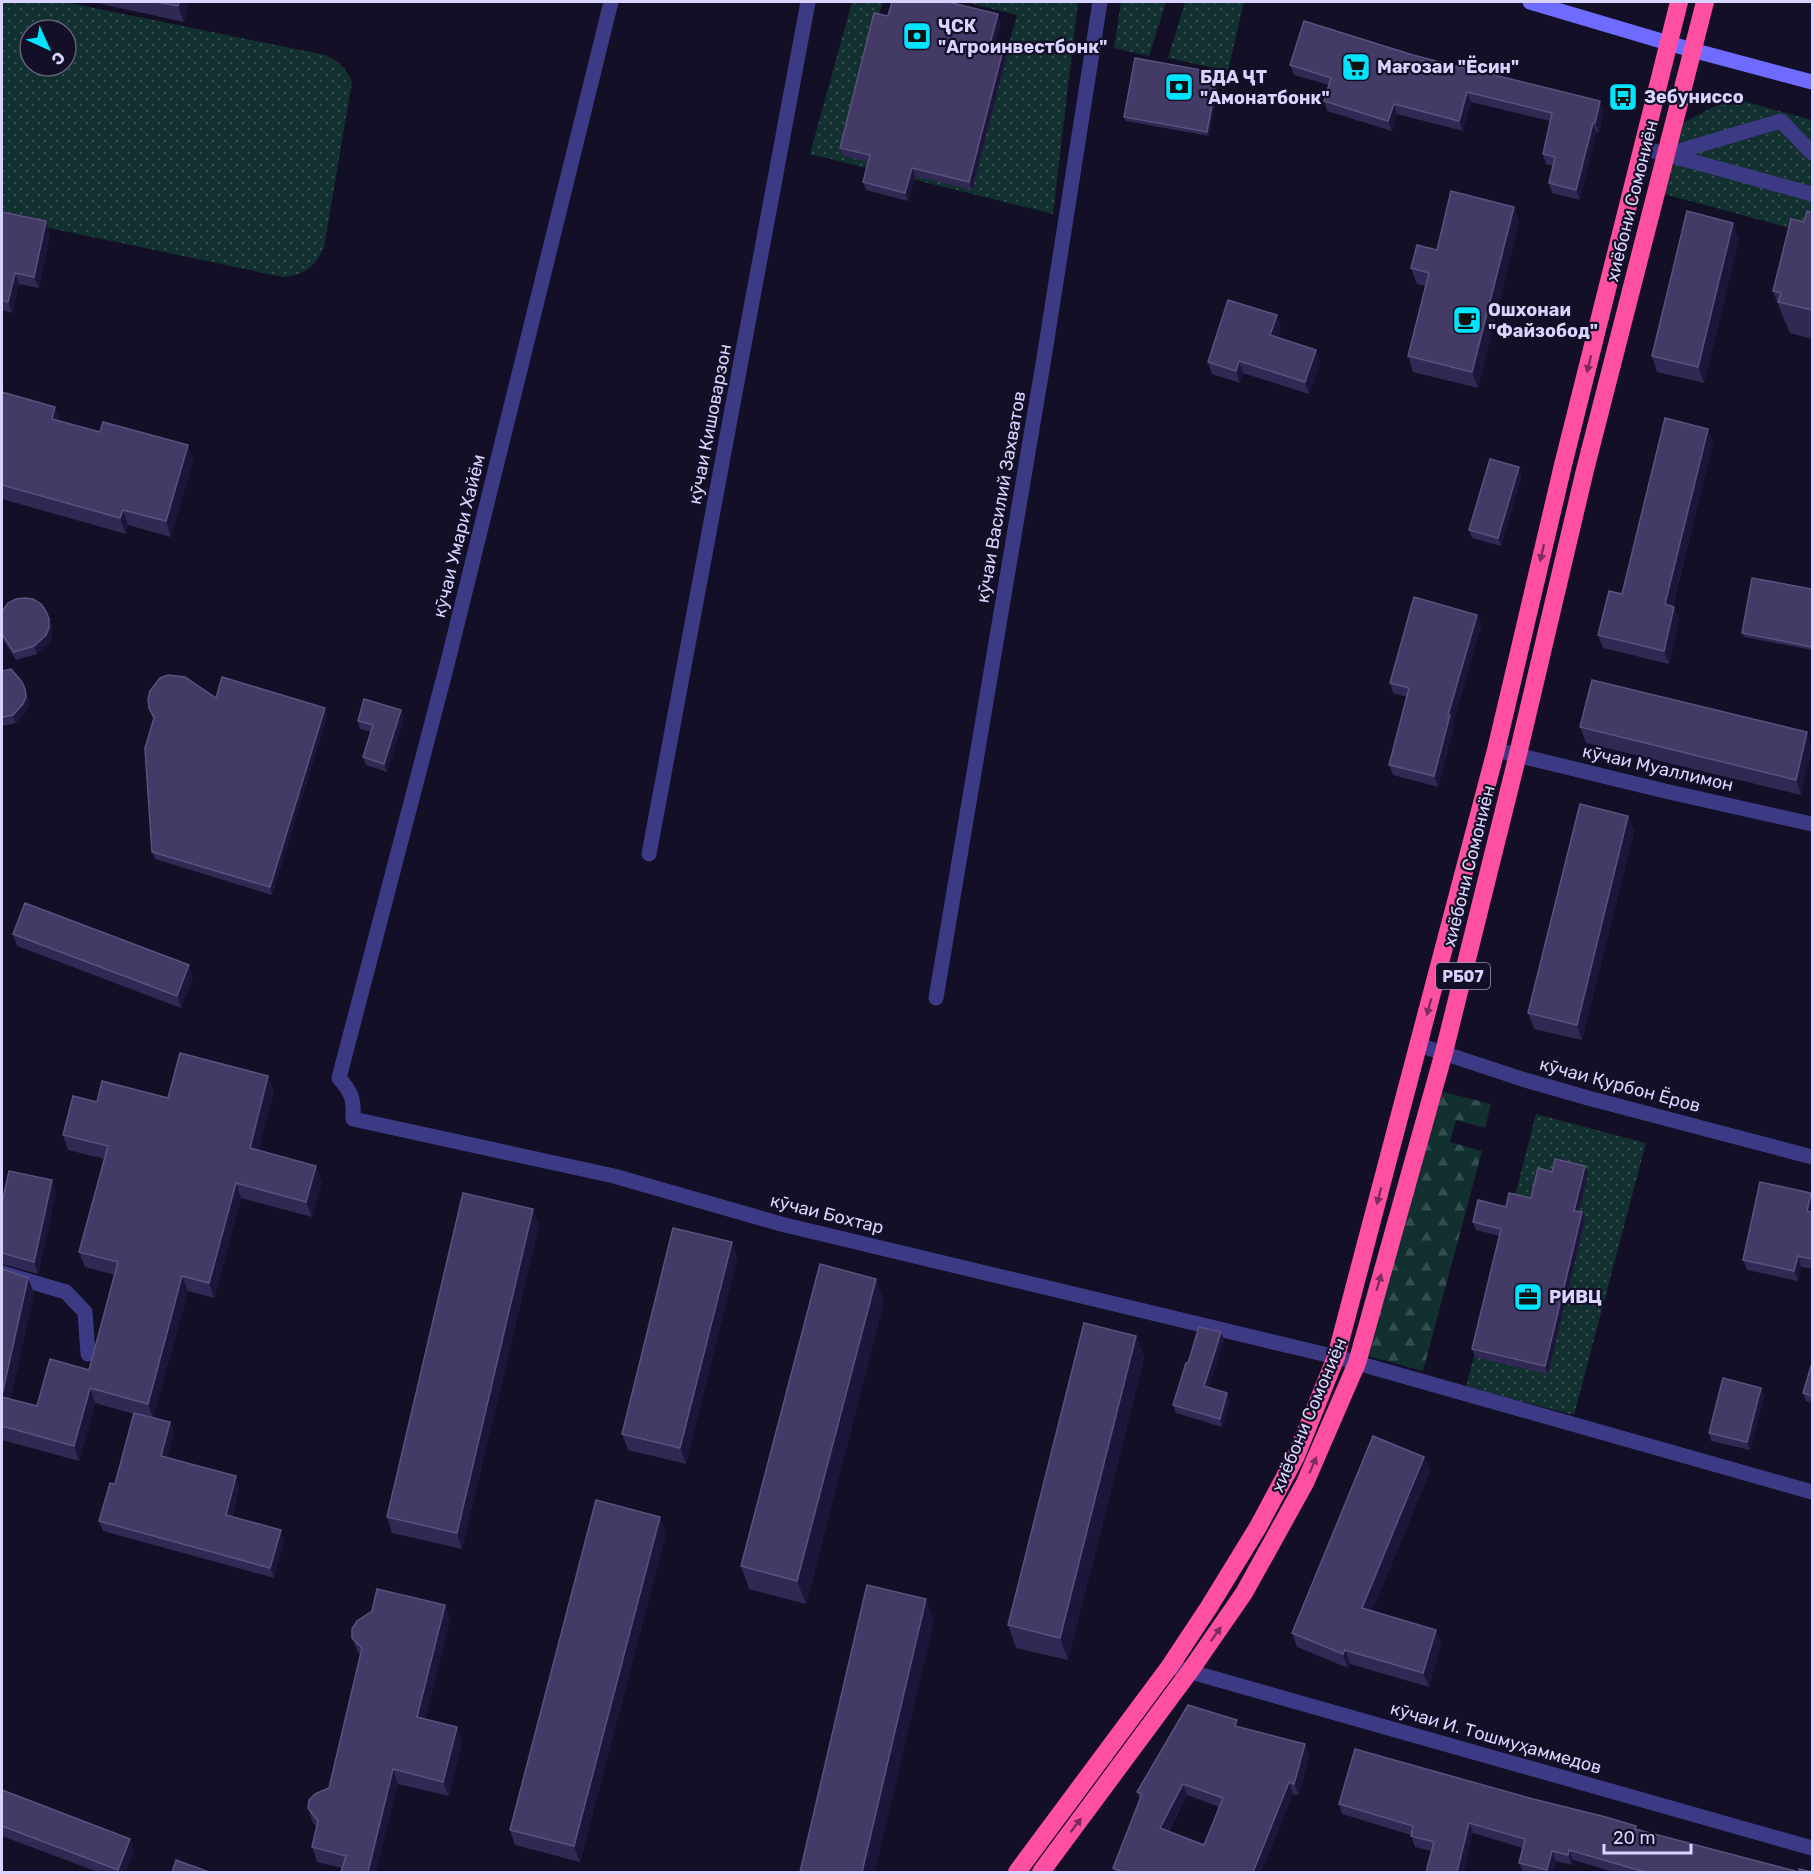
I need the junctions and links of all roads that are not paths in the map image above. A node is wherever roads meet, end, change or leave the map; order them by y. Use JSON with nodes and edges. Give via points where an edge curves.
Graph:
{"nodes":[{"id":1,"x":611,"y":2,"type":"edge"},
{"id":2,"x":808,"y":2,"type":"edge"},
{"id":3,"x":1100,"y":2,"type":"edge"},
{"id":4,"x":1530,"y":2,"type":"edge"},
{"id":5,"x":1679,"y":2,"type":"edge"},
{"id":6,"x":1705,"y":2,"type":"edge"},
{"id":7,"x":1669,"y":43,"type":"junction"},
{"id":8,"x":1692,"y":50,"type":"junction"},
{"id":9,"x":1812,"y":82,"type":"edge"},
{"id":10,"x":1642,"y":148,"type":"junction"},
{"id":11,"x":1812,"y":153,"type":"edge"},
{"id":12,"x":1667,"y":155,"type":"junction"},
{"id":13,"x":1812,"y":194,"type":"edge"},
{"id":14,"x":1496,"y":750,"type":"junction"},
{"id":15,"x":1518,"y":754,"type":"junction"},
{"id":16,"x":1812,"y":824,"type":"edge"},
{"id":17,"x":649,"y":854,"type":"dead end"},
{"id":18,"x":936,"y":998,"type":"dead end"},
{"id":19,"x":1419,"y":1045,"type":"junction"},
{"id":20,"x":1444,"y":1052,"type":"junction"},
{"id":21,"x":339,"y":1078,"type":"joint"},
{"id":22,"x":1812,"y":1157,"type":"edge"},
{"id":23,"x":2,"y":1273,"type":"edge"},
{"id":24,"x":88,"y":1354,"type":"dead end"},
{"id":25,"x":1336,"y":1357,"type":"junction"},
{"id":26,"x":1357,"y":1363,"type":"junction"},
{"id":27,"x":1812,"y":1492,"type":"edge"},
{"id":28,"x":1170,"y":1666,"type":"junction"},
{"id":29,"x":1190,"y":1671,"type":"junction"},
{"id":30,"x":1812,"y":1848,"type":"edge"},
{"id":31,"x":1017,"y":1872,"type":"edge"},
{"id":32,"x":1041,"y":1872,"type":"edge"}],
"edges":[{"from":1,"to":21,"type":"street","name":"кӯчаи Умари Хайём","via":[[448,661]]},
{"from":2,"to":17,"type":"street","name":"кӯчаи Кишоварзон"},
{"from":3,"to":18,"type":"street","name":"кӯчаи Василий Захватов"},
{"from":4,"to":7,"type":"street"},
{"from":5,"to":7,"type":"highway","name":"хиёбони Сомониён","number":"РБ07"},
{"from":6,"to":8,"type":"highway","name":"хиёбони Сомониён","number":"РБ07"},
{"from":7,"to":8,"type":"street"},
{"from":7,"to":10,"type":"highway","name":"хиёбони Сомониён","number":"РБ07"},
{"from":8,"to":9,"type":"street"},
{"from":8,"to":12,"type":"highway","name":"хиёбони Сомониён","number":"РБ07"},
{"from":10,"to":12,"type":"street"},
{"from":10,"to":14,"type":"highway","name":"хиёбони Сомониён","number":"РБ07","one_way":true},
{"from":11,"to":12,"type":"street","via":[[1781,121]]},
{"from":12,"to":13,"type":"street"},
{"from":12,"to":15,"type":"highway","name":"хиёбони Сомониён","number":"РБ07","via":[[1582,481]]},
{"from":14,"to":15,"type":"street","name":"кӯчаи Муаллимон"},
{"from":14,"to":19,"type":"highway","name":"хиёбони Сомониён","number":"РБ07","one_way":true},
{"from":15,"to":16,"type":"street","name":"кӯчаи Муаллимон"},
{"from":15,"to":20,"type":"highway","name":"хиёбони Сомониён","number":"РБ07"},
{"from":19,"to":20,"type":"street","name":"кӯчаи Қурбон Ёров"},
{"from":19,"to":25,"type":"highway","name":"хиёбони Сомониён","number":"РБ07","one_way":true},
{"from":20,"to":22,"type":"street","name":"кӯчаи Қурбон Ёров","via":[[1522,1079]]},
{"from":26,"to":20,"type":"highway","name":"хиёбони Сомониён","number":"РБ07","one_way":true},
{"from":21,"to":25,"type":"street","name":"кӯчаи Бохтар","via":[[350,1091],[353,1119],[614,1176],[781,1224]]},
{"from":23,"to":24,"type":"street","via":[[66,1292],[85,1312]]},
{"from":25,"to":26,"type":"street"},
{"from":25,"to":28,"type":"highway","name":"хиёбони Сомониён","number":"РБ07","via":[[1296,1456],[1258,1527]]},
{"from":26,"to":27,"type":"street"},
{"from":29,"to":26,"type":"highway","name":"хиёбони Сомониён","number":"РБ07","one_way":true,"via":[[1244,1593],[1277,1535],[1305,1483]]},
{"from":28,"to":29,"type":"street","name":"кӯчаи И. Тошмуҳаммедов"},
{"from":28,"to":31,"type":"highway","name":"хиёбони Сомониён","number":"РБ07"},
{"from":29,"to":30,"type":"street","name":"кӯчаи И. Тошмуҳаммедов"},
{"from":32,"to":29,"type":"highway","name":"хиёбони Сомониён","number":"РБ07","one_way":true}]}
